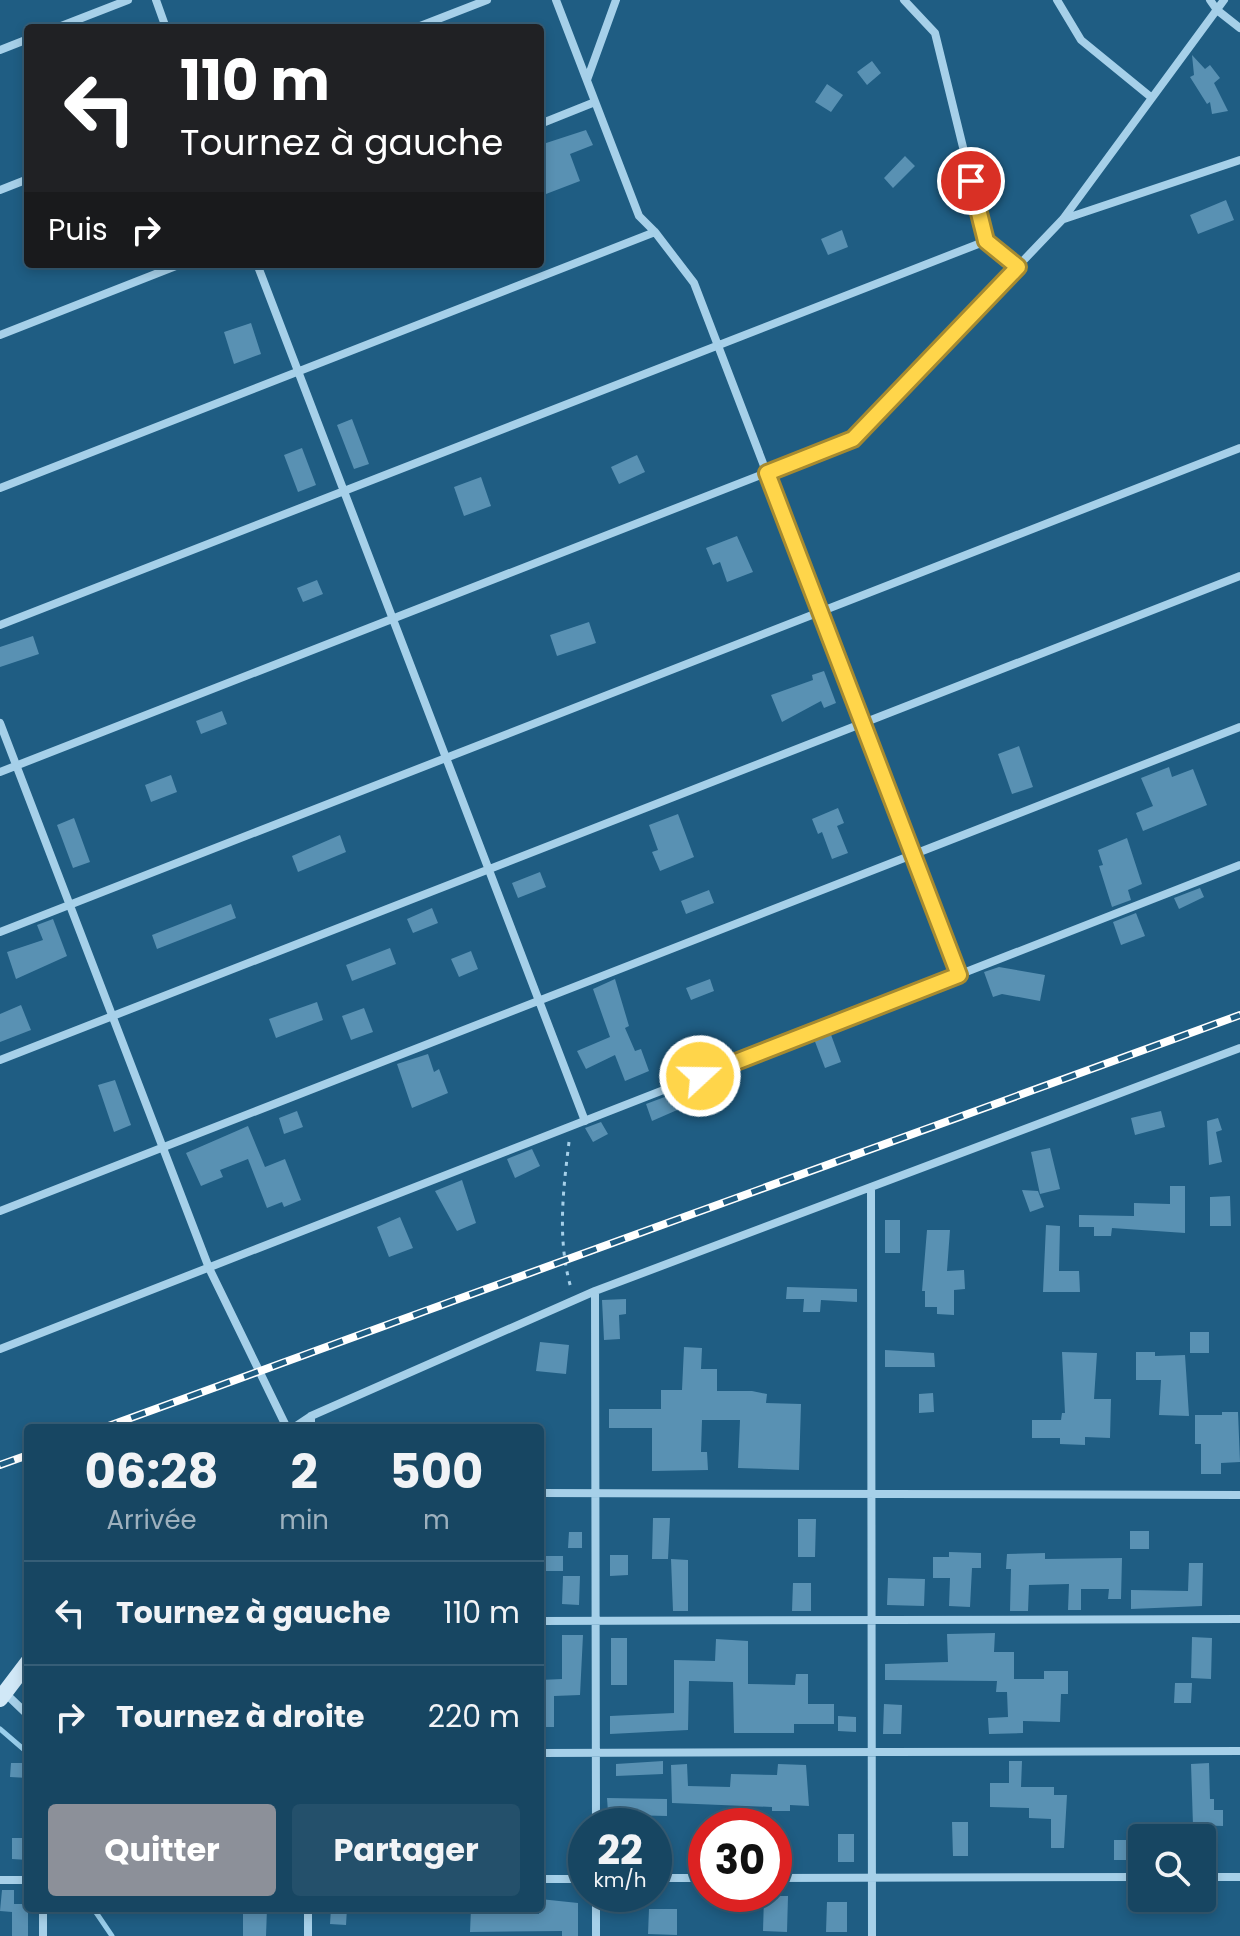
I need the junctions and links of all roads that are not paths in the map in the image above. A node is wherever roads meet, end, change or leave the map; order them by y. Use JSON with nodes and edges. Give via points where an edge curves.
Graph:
{"nodes":[{"id":1,"x":128,"y":0,"type":"edge"},
{"id":2,"x":156,"y":0,"type":"edge"},
{"id":3,"x":487,"y":0,"type":"edge"},
{"id":4,"x":556,"y":0,"type":"edge"},
{"id":5,"x":616,"y":0,"type":"edge"},
{"id":6,"x":904,"y":0,"type":"edge"},
{"id":7,"x":1057,"y":0,"type":"edge"},
{"id":8,"x":1210,"y":0,"type":"edge"},
{"id":9,"x":1224,"y":0,"type":"edge"},
{"id":10,"x":1217,"y":10,"type":"junction"},
{"id":11,"x":66,"y":24,"type":"edge"},
{"id":12,"x":165,"y":24,"type":"edge"},
{"id":13,"x":425,"y":24,"type":"edge"},
{"id":14,"x":1240,"y":28,"type":"edge"},
{"id":15,"x":24,"y":41,"type":"edge"},
{"id":16,"x":0,"y":50,"type":"edge"},
{"id":17,"x":587,"y":81,"type":"junction"},
{"id":18,"x":1152,"y":98,"type":"junction"},
{"id":19,"x":595,"y":102,"type":"junction"},
{"id":20,"x":544,"y":122,"type":"edge"},
{"id":21,"x":1240,"y":160,"type":"edge"},
{"id":22,"x":24,"y":181,"type":"edge"},
{"id":23,"x":0,"y":190,"type":"edge"},
{"id":24,"x":1063,"y":219,"type":"junction"},
{"id":25,"x":655,"y":232,"type":"junction"},
{"id":26,"x":986,"y":241,"type":"junction"},
{"id":27,"x":1018,"y":267,"type":"junction"},
{"id":28,"x":171,"y":268,"type":"edge"},
{"id":29,"x":259,"y":268,"type":"edge"},
{"id":30,"x":0,"y":335,"type":"edge"},
{"id":31,"x":718,"y":345,"type":"junction"},
{"id":32,"x":298,"y":371,"type":"junction"},
{"id":33,"x":1240,"y":448,"type":"edge"},
{"id":34,"x":767,"y":473,"type":"junction"},
{"id":35,"x":0,"y":488,"type":"edge"},
{"id":36,"x":344,"y":491,"type":"junction"},
{"id":37,"x":1240,"y":576,"type":"edge"},
{"id":38,"x":820,"y":611,"type":"junction"},
{"id":39,"x":393,"y":619,"type":"junction"},
{"id":40,"x":0,"y":625,"type":"edge"},
{"id":41,"x":0,"y":723,"type":"edge"},
{"id":42,"x":863,"y":723,"type":"junction"},
{"id":43,"x":1240,"y":727,"type":"edge"},
{"id":44,"x":446,"y":757,"type":"junction"},
{"id":45,"x":16,"y":766,"type":"junction"},
{"id":46,"x":0,"y":772,"type":"edge"},
{"id":47,"x":913,"y":855,"type":"junction"},
{"id":48,"x":1240,"y":865,"type":"edge"},
{"id":49,"x":489,"y":869,"type":"junction"},
{"id":50,"x":69,"y":904,"type":"junction"},
{"id":51,"x":0,"y":932,"type":"edge"},
{"id":52,"x":959,"y":975,"type":"junction"},
{"id":53,"x":539,"y":1001,"type":"junction"},
{"id":54,"x":112,"y":1016,"type":"junction"},
{"id":55,"x":1240,"y":1048,"type":"edge"},
{"id":56,"x":0,"y":1060,"type":"edge"},
{"id":57,"x":585,"y":1121,"type":"junction"},
{"id":58,"x":162,"y":1148,"type":"junction"},
{"id":59,"x":871,"y":1187,"type":"junction"},
{"id":60,"x":0,"y":1211,"type":"edge"},
{"id":61,"x":209,"y":1268,"type":"junction"},
{"id":62,"x":595,"y":1291,"type":"junction"},
{"id":63,"x":0,"y":1349,"type":"edge"},
{"id":64,"x":311,"y":1416,"type":"junction"},
{"id":65,"x":285,"y":1424,"type":"edge"},
{"id":66,"x":299,"y":1424,"type":"edge"},
{"id":67,"x":311,"y":1424,"type":"edge"},
{"id":68,"x":544,"y":1493,"type":"edge"},
{"id":69,"x":595,"y":1493,"type":"junction"},
{"id":70,"x":873,"y":1494,"type":"junction"},
{"id":71,"x":1240,"y":1495,"type":"edge"},
{"id":72,"x":1240,"y":1619,"type":"edge"},
{"id":73,"x":872,"y":1620,"type":"junction"},
{"id":74,"x":544,"y":1621,"type":"edge"},
{"id":75,"x":595,"y":1621,"type":"junction"},
{"id":76,"x":24,"y":1667,"type":"edge"},
{"id":77,"x":2,"y":1696,"type":"edge"},
{"id":78,"x":24,"y":1712,"type":"edge"},
{"id":79,"x":1240,"y":1751,"type":"edge"},
{"id":80,"x":872,"y":1752,"type":"junction"},
{"id":81,"x":544,"y":1753,"type":"edge"},
{"id":82,"x":596,"y":1753,"type":"junction"},
{"id":83,"x":596,"y":1808,"type":"edge"},
{"id":84,"x":1128,"y":1877,"type":"edge"},
{"id":85,"x":1216,"y":1877,"type":"edge"},
{"id":86,"x":1240,"y":1877,"type":"edge"},
{"id":87,"x":792,"y":1878,"type":"edge"},
{"id":88,"x":872,"y":1878,"type":"junction"},
{"id":89,"x":544,"y":1879,"type":"edge"},
{"id":90,"x":568,"y":1879,"type":"edge"},
{"id":91,"x":0,"y":1880,"type":"edge"},
{"id":92,"x":24,"y":1880,"type":"edge"},
{"id":93,"x":43,"y":1912,"type":"edge"},
{"id":94,"x":308,"y":1912,"type":"edge"},
{"id":95,"x":596,"y":1912,"type":"edge"},
{"id":96,"x":43,"y":1936,"type":"edge"},
{"id":97,"x":308,"y":1936,"type":"edge"},
{"id":98,"x":596,"y":1936,"type":"edge"},
{"id":99,"x":872,"y":1936,"type":"edge"}],
"edges":[{"from":1,"to":11,"type":"street"},
{"from":2,"to":12,"type":"street"},
{"from":3,"to":13,"type":"street"},
{"from":4,"to":17,"type":"street"},
{"from":5,"to":17,"type":"street"},
{"from":6,"to":26,"type":"street","via":[[935,33]]},
{"from":7,"to":18,"type":"street","via":[[1081,40]]},
{"from":8,"to":10,"type":"street"},
{"from":9,"to":10,"type":"street"},
{"from":10,"to":14,"type":"street"},
{"from":10,"to":18,"type":"street"},
{"from":15,"to":16,"type":"street"},
{"from":17,"to":19,"type":"street"},
{"from":18,"to":24,"type":"street"},
{"from":19,"to":20,"type":"street"},
{"from":19,"to":25,"type":"street","via":[[639,216]]},
{"from":21,"to":24,"type":"street"},
{"from":22,"to":23,"type":"street"},
{"from":24,"to":27,"type":"street"},
{"from":25,"to":31,"type":"street","via":[[694,283]]},
{"from":25,"to":32,"type":"street"},
{"from":26,"to":27,"type":"street"},
{"from":26,"to":31,"type":"street"},
{"from":27,"to":34,"type":"street","via":[[853,439]]},
{"from":28,"to":30,"type":"street"},
{"from":29,"to":32,"type":"street"},
{"from":31,"to":34,"type":"street"},
{"from":31,"to":36,"type":"street"},
{"from":32,"to":35,"type":"street"},
{"from":32,"to":36,"type":"street"},
{"from":33,"to":38,"type":"street"},
{"from":34,"to":38,"type":"street"},
{"from":34,"to":39,"type":"street"},
{"from":36,"to":39,"type":"street"},
{"from":36,"to":40,"type":"street"},
{"from":37,"to":42,"type":"street"},
{"from":38,"to":42,"type":"street"},
{"from":38,"to":44,"type":"street"},
{"from":39,"to":44,"type":"street"},
{"from":39,"to":45,"type":"street"},
{"from":41,"to":45,"type":"street"},
{"from":42,"to":47,"type":"street"},
{"from":42,"to":49,"type":"street"},
{"from":43,"to":47,"type":"street"},
{"from":44,"to":49,"type":"street"},
{"from":44,"to":50,"type":"street"},
{"from":45,"to":46,"type":"street"},
{"from":45,"to":50,"type":"street"},
{"from":47,"to":52,"type":"street"},
{"from":47,"to":53,"type":"street"},
{"from":48,"to":52,"type":"street"},
{"from":49,"to":53,"type":"street"},
{"from":49,"to":54,"type":"street"},
{"from":50,"to":51,"type":"street"},
{"from":50,"to":54,"type":"street"},
{"from":52,"to":57,"type":"street"},
{"from":53,"to":57,"type":"street"},
{"from":53,"to":58,"type":"street"},
{"from":54,"to":56,"type":"street"},
{"from":54,"to":58,"type":"street"},
{"from":55,"to":59,"type":"street"},
{"from":57,"to":61,"type":"street"},
{"from":58,"to":60,"type":"street"},
{"from":58,"to":61,"type":"street"},
{"from":59,"to":62,"type":"street"},
{"from":59,"to":70,"type":"street"},
{"from":61,"to":63,"type":"street"},
{"from":61,"to":65,"type":"street"},
{"from":62,"to":64,"type":"street"},
{"from":62,"to":69,"type":"street"},
{"from":64,"to":66,"type":"street"},
{"from":64,"to":67,"type":"street"},
{"from":68,"to":69,"type":"street"},
{"from":69,"to":70,"type":"street"},
{"from":69,"to":75,"type":"street"},
{"from":70,"to":71,"type":"street"},
{"from":70,"to":73,"type":"street"},
{"from":72,"to":73,"type":"street"},
{"from":73,"to":75,"type":"street"},
{"from":73,"to":80,"type":"street"},
{"from":74,"to":75,"type":"street"},
{"from":75,"to":82,"type":"street"},
{"from":76,"to":77,"type":"street"},
{"from":77,"to":78,"type":"street"},
{"from":79,"to":80,"type":"street"},
{"from":80,"to":82,"type":"street"},
{"from":80,"to":88,"type":"street"},
{"from":81,"to":82,"type":"street"},
{"from":82,"to":83,"type":"street"},
{"from":84,"to":88,"type":"street"},
{"from":85,"to":86,"type":"street"},
{"from":87,"to":88,"type":"street"},
{"from":88,"to":99,"type":"street"},
{"from":89,"to":90,"type":"street"},
{"from":91,"to":92,"type":"street"},
{"from":93,"to":96,"type":"street"},
{"from":94,"to":97,"type":"street"},
{"from":95,"to":98,"type":"street"}]}
